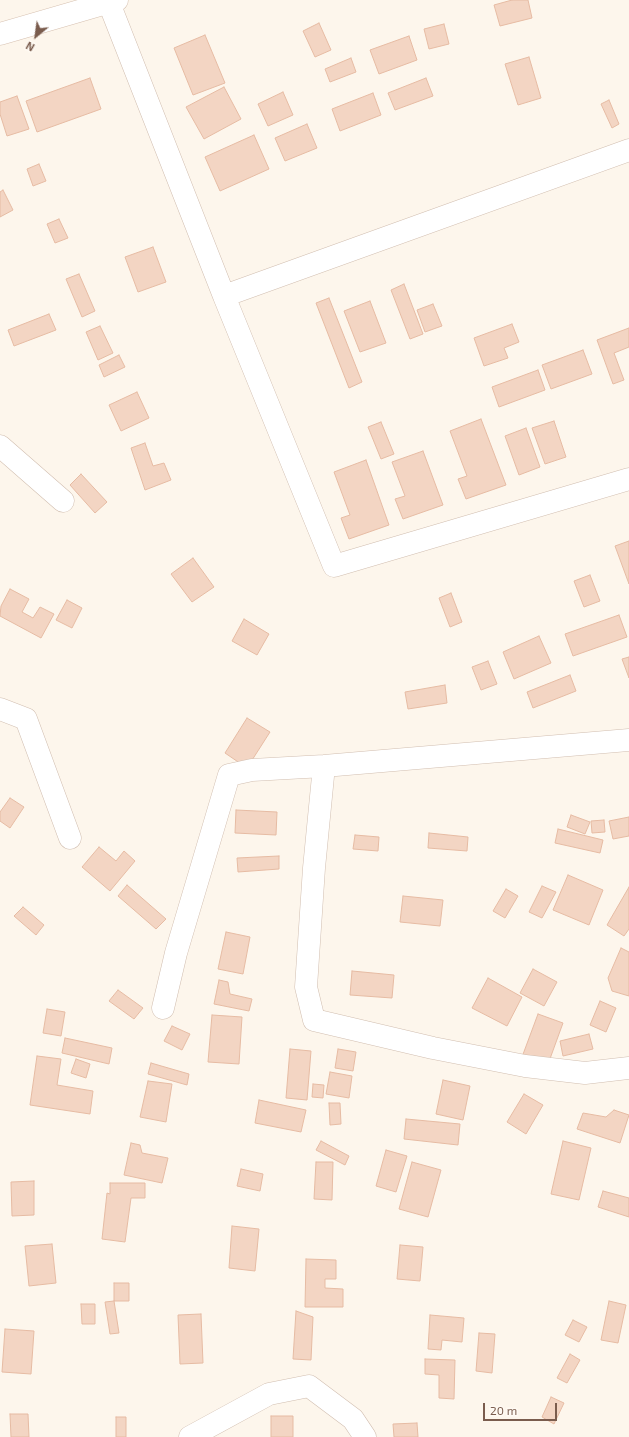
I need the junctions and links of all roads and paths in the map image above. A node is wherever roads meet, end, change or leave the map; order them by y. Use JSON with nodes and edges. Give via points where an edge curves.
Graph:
{"nodes":[{"id":1,"x":113,"y":2,"type":"edge"},
{"id":2,"x":0,"y":34,"type":"edge"},
{"id":3,"x":629,"y":150,"type":"edge"},
{"id":4,"x":224,"y":296,"type":"junction"},
{"id":5,"x":0,"y":446,"type":"edge"},
{"id":6,"x":629,"y":479,"type":"edge"},
{"id":7,"x":63,"y":501,"type":"dead end"},
{"id":8,"x":0,"y":708,"type":"edge"},
{"id":9,"x":629,"y":740,"type":"edge"},
{"id":10,"x":324,"y":766,"type":"junction"},
{"id":11,"x":70,"y":838,"type":"dead end"},
{"id":12,"x":163,"y":1008,"type":"dead end"},
{"id":13,"x":629,"y":1068,"type":"edge"},
{"id":14,"x":190,"y":1437,"type":"edge"},
{"id":15,"x":365,"y":1437,"type":"edge"}],
"edges":[{"from":1,"to":2,"type":"street"},
{"from":1,"to":4,"type":"street"},
{"from":3,"to":4,"type":"street"},
{"from":4,"to":6,"type":"street","via":[[334,566]]},
{"from":5,"to":7,"type":"street"},
{"from":8,"to":11,"type":"street","via":[[26,719]]},
{"from":9,"to":10,"type":"street"},
{"from":10,"to":12,"type":"street","via":[[252,770],[229,775],[176,953]]},
{"from":10,"to":13,"type":"street","via":[[306,988],[314,1020],[433,1048],[525,1066],[585,1073]]},
{"from":14,"to":15,"type":"street","via":[[270,1394],[308,1386],[353,1419]]}]}
